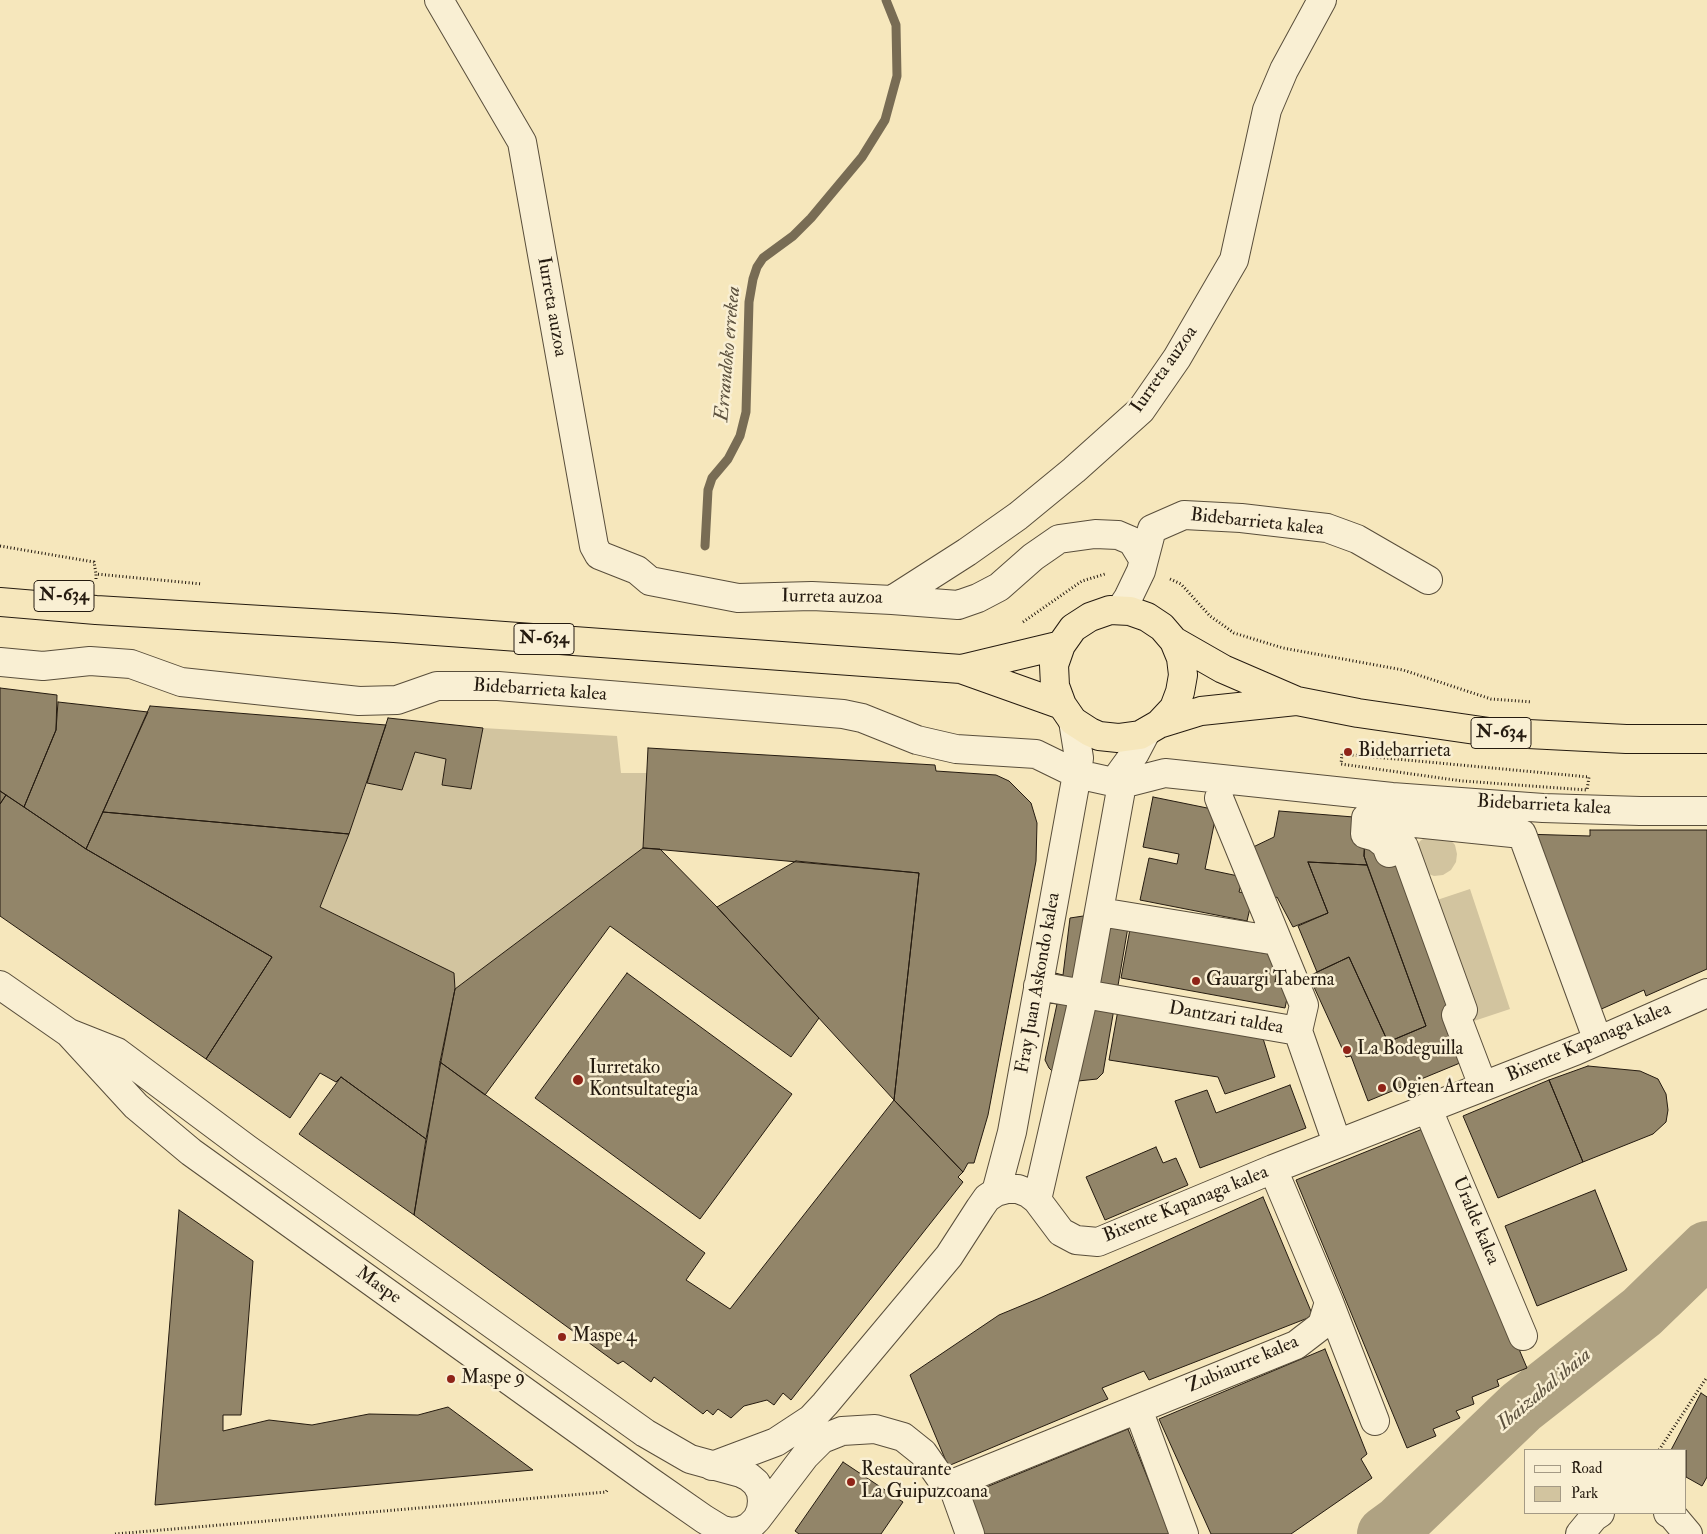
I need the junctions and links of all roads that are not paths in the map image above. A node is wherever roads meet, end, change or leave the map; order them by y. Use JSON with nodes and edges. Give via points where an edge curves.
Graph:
{"nodes":[{"id":1,"x":439,"y":0,"type":"edge"},
{"id":2,"x":1322,"y":0,"type":"edge"},
{"id":3,"x":1149,"y":568,"type":"junction"},
{"id":4,"x":1428,"y":580,"type":"dead end"},
{"id":5,"x":0,"y":584,"type":"edge"},
{"id":6,"x":892,"y":600,"type":"junction"},
{"id":7,"x":0,"y":602,"type":"edge"},
{"id":8,"x":1120,"y":610,"type":"junction"},
{"id":9,"x":127,"y":611,"type":"junction"},
{"id":10,"x":1154,"y":622,"type":"junction"},
{"id":11,"x":1174,"y":641,"type":"junction"},
{"id":12,"x":1061,"y":645,"type":"junction"},
{"id":13,"x":0,"y":662,"type":"edge"},
{"id":14,"x":961,"y":669,"type":"junction"},
{"id":15,"x":1297,"y":701,"type":"junction"},
{"id":16,"x":1067,"y":713,"type":"junction"},
{"id":17,"x":1152,"y":728,"type":"junction"},
{"id":18,"x":1707,"y":738,"type":"edge"},
{"id":19,"x":1077,"y":774,"type":"junction"},
{"id":20,"x":1118,"y":783,"type":"junction"},
{"id":21,"x":1219,"y":798,"type":"dead end"},
{"id":22,"x":1707,"y":811,"type":"edge"},
{"id":23,"x":1100,"y":912,"type":"junction"},
{"id":24,"x":1278,"y":941,"type":"junction"},
{"id":25,"x":0,"y":985,"type":"edge"},
{"id":26,"x":1038,"y":986,"type":"junction"},
{"id":27,"x":1707,"y":993,"type":"edge"},
{"id":28,"x":1084,"y":994,"type":"junction"},
{"id":29,"x":1298,"y":1031,"type":"junction"},
{"id":30,"x":69,"y":1033,"type":"junction"},
{"id":31,"x":1598,"y":1041,"type":"junction"},
{"id":32,"x":1483,"y":1086,"type":"junction"},
{"id":33,"x":1427,"y":1107,"type":"junction"},
{"id":34,"x":1337,"y":1143,"type":"junction"},
{"id":35,"x":1273,"y":1169,"type":"junction"},
{"id":36,"x":996,"y":1192,"type":"junction"},
{"id":37,"x":1037,"y":1200,"type":"junction"},
{"id":38,"x":1329,"y":1302,"type":"junction"},
{"id":39,"x":1523,"y":1336,"type":"dead end"},
{"id":40,"x":1138,"y":1409,"type":"junction"},
{"id":41,"x":1375,"y":1421,"type":"dead end"},
{"id":42,"x":701,"y":1463,"type":"junction"},
{"id":43,"x":952,"y":1484,"type":"junction"},
{"id":44,"x":1598,"y":1514,"type":"edge"},
{"id":45,"x":1670,"y":1514,"type":"edge"},
{"id":46,"x":752,"y":1527,"type":"edge"},
{"id":47,"x":970,"y":1534,"type":"edge"},
{"id":48,"x":1184,"y":1534,"type":"edge"},
{"id":49,"x":1580,"y":1534,"type":"edge"},
{"id":50,"x":1688,"y":1534,"type":"edge"}],
"edges":[{"from":1,"to":6,"type":"street","name":"Iurreta auzoa","via":[[522,142],[594,546],[599,555],[637,570],[650,581],[738,598],[812,596]]},
{"from":2,"to":6,"type":"street","name":"Iurreta auzoa","via":[[1284,70],[1267,110],[1234,260],[1177,358],[1141,410],[1018,516]]},
{"from":3,"to":4,"type":"street","name":"Bidebarrieta kalea","via":[[1152,529],[1184,514],[1327,528],[1358,539]]},
{"from":3,"to":6,"type":"street","via":[[1132,541],[1118,535],[1095,534],[1059,539],[999,587],[958,605]]},
{"from":3,"to":8,"type":"street","name":"Bidebarrieta kalea"},
{"from":3,"to":10,"type":"street"},
{"from":5,"to":9,"type":"highway","number":"N-634"},
{"from":7,"to":9,"type":"highway","number":"N-634"},
{"from":8,"to":10,"type":"highway","via":[[1147,616]]},
{"from":8,"to":12,"type":"highway","via":[[1090,616],[1073,628]]},
{"from":9,"to":14,"type":"highway","number":"N-634"},
{"from":10,"to":11,"type":"highway"},
{"from":11,"to":15,"type":"highway","via":[[1223,669]]},
{"from":11,"to":17,"type":"highway","via":[[1183,675],[1180,692],[1174,708]]},
{"from":12,"to":14,"type":"highway"},
{"from":12,"to":16,"type":"highway","via":[[1054,665],[1055,686]]},
{"from":13,"to":19,"type":"street","name":"Bidebarrieta kalea","via":[[43,666],[90,661],[131,664],[181,682],[359,701],[397,700],[437,686],[498,686],[843,714],[862,718],[917,740],[956,749],[1036,754]]},
{"from":14,"to":16,"type":"highway"},
{"from":15,"to":17,"type":"highway","via":[[1201,711]]},
{"from":15,"to":18,"type":"highway","number":"N-634","via":[[1489,732],[1626,739]]},
{"from":16,"to":17,"type":"highway","via":[[1099,736],[1140,735]]},
{"from":16,"to":19,"type":"street","name":"Fray Juan Askondo kalea","via":[[1079,758]]},
{"from":17,"to":20,"type":"street"},
{"from":19,"to":20,"type":"street"},
{"from":19,"to":26,"type":"street","name":"Fray Juan Askondo kalea"},
{"from":20,"to":22,"type":"street","name":"Bidebarrieta kalea","via":[[1165,773],[1392,797],[1543,808]]},
{"from":20,"to":23,"type":"street"},
{"from":21,"to":24,"type":"street"},
{"from":23,"to":24,"type":"street"},
{"from":23,"to":28,"type":"street"},
{"from":24,"to":29,"type":"street","via":[[1304,1005]]},
{"from":25,"to":30,"type":"street","name":"Maspe"},
{"from":26,"to":28,"type":"street","name":"Dantzari taldea"},
{"from":26,"to":36,"type":"street","name":"Fray Juan Askondo kalea","via":[[1012,1132]]},
{"from":27,"to":31,"type":"street","name":"Bixente Kapanaga kalea"},
{"from":28,"to":29,"type":"street","name":"Dantzari taldea"},
{"from":28,"to":37,"type":"street"},
{"from":29,"to":34,"type":"street","name":"Dantzari taldea"},
{"from":30,"to":42,"type":"street","name":"Maspe","via":[[117,1052],[645,1434]]},
{"from":30,"to":46,"type":"street","name":"Maspe","via":[[136,1106],[191,1152],[704,1519],[731,1532]]},
{"from":31,"to":32,"type":"street","name":"Bixente Kapanaga kalea"},
{"from":31,"to":32,"type":"street","via":[[1522,834],[1366,818],[1365,834],[1376,837],[1389,853],[1404,847],[1463,1010],[1456,1015]]},
{"from":32,"to":33,"type":"street","name":"Bixente Kapanaga kalea"},
{"from":33,"to":34,"type":"street","name":"Bixente Kapanaga kalea"},
{"from":33,"to":39,"type":"street","name":"Uralde kalea"},
{"from":34,"to":35,"type":"street","name":"Bixente Kapanaga kalea"},
{"from":35,"to":37,"type":"street","name":"Bixente Kapanaga kalea","via":[[1098,1242],[1076,1240],[1061,1232]]},
{"from":35,"to":38,"type":"street"},
{"from":36,"to":37,"type":"street","name":"Bixente Kapanaga kalea","via":[[1018,1189]]},
{"from":36,"to":42,"type":"street","via":[[986,1198],[949,1256],[811,1419],[776,1442]]},
{"from":38,"to":40,"type":"street","name":"Zubiaurre kalea","via":[[1322,1325],[1296,1345]]},
{"from":38,"to":41,"type":"street"},
{"from":40,"to":43,"type":"street","name":"Zubiaurre kalea"},
{"from":40,"to":48,"type":"street"},
{"from":42,"to":46,"type":"street","name":"Maspe","via":[[741,1473],[756,1483],[762,1501]]},
{"from":43,"to":46,"type":"street","via":[[942,1480],[923,1453],[903,1437],[875,1429],[842,1431],[822,1439],[805,1456]]},
{"from":43,"to":47,"type":"street"},
{"from":44,"to":49,"type":"street"},
{"from":45,"to":50,"type":"street"}]}
